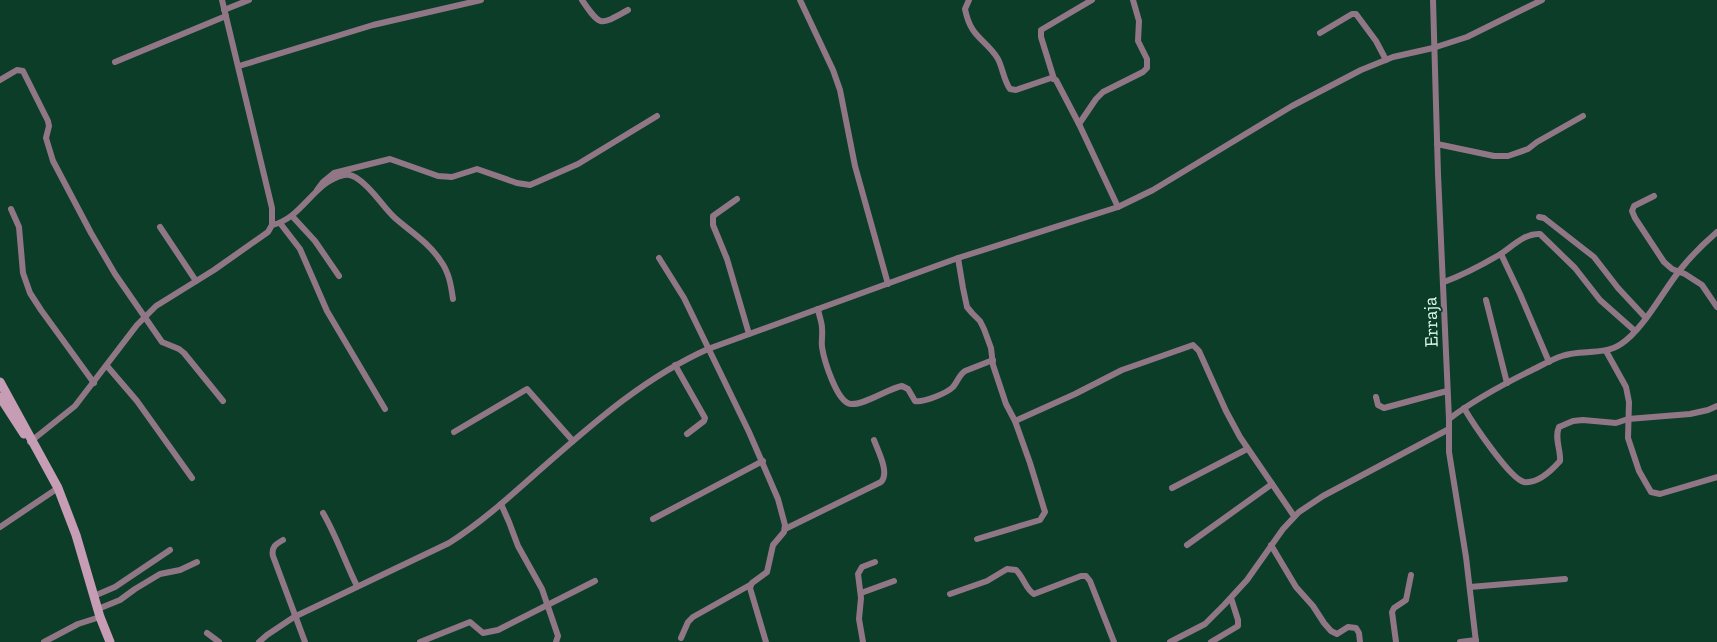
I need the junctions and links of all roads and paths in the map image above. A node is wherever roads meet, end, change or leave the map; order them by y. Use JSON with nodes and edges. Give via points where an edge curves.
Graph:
{"nodes":[{"id":1,"x":222,"y":0,"type":"edge"},
{"id":2,"x":249,"y":0,"type":"edge"},
{"id":3,"x":481,"y":0,"type":"edge"},
{"id":4,"x":582,"y":0,"type":"edge"},
{"id":5,"x":800,"y":0,"type":"edge"},
{"id":6,"x":969,"y":0,"type":"edge"},
{"id":7,"x":1092,"y":0,"type":"edge"},
{"id":8,"x":1133,"y":0,"type":"edge"},
{"id":9,"x":1433,"y":0,"type":"edge"},
{"id":10,"x":1542,"y":0,"type":"edge"},
{"id":11,"x":628,"y":10,"type":"dead end"},
{"id":12,"x":225,"y":13,"type":"junction"},
{"id":13,"x":1320,"y":33,"type":"dead end"},
{"id":14,"x":1433,"y":48,"type":"junction"},
{"id":15,"x":1386,"y":60,"type":"junction"},
{"id":16,"x":116,"y":62,"type":"dead end"},
{"id":17,"x":239,"y":66,"type":"junction"},
{"id":18,"x":1054,"y":79,"type":"junction"},
{"id":19,"x":0,"y":80,"type":"edge"},
{"id":20,"x":657,"y":116,"type":"dead end"},
{"id":21,"x":1583,"y":116,"type":"dead end"},
{"id":22,"x":1080,"y":124,"type":"junction"},
{"id":23,"x":1437,"y":144,"type":"junction"},
{"id":24,"x":318,"y":190,"type":"junction"},
{"id":25,"x":1654,"y":196,"type":"dead end"},
{"id":26,"x":737,"y":199,"type":"dead end"},
{"id":27,"x":1118,"y":207,"type":"junction"},
{"id":28,"x":11,"y":208,"type":"dead end"},
{"id":29,"x":292,"y":216,"type":"junction"},
{"id":30,"x":1539,"y":217,"type":"dead end"},
{"id":31,"x":280,"y":224,"type":"junction"},
{"id":32,"x":272,"y":225,"type":"junction"},
{"id":33,"x":160,"y":227,"type":"dead end"},
{"id":34,"x":1717,"y":232,"type":"edge"},
{"id":35,"x":1501,"y":254,"type":"junction"},
{"id":36,"x":659,"y":258,"type":"dead end"},
{"id":37,"x":958,"y":258,"type":"junction"},
{"id":38,"x":1679,"y":271,"type":"junction"},
{"id":39,"x":339,"y":276,"type":"dead end"},
{"id":40,"x":196,"y":281,"type":"junction"},
{"id":41,"x":1444,"y":282,"type":"junction"},
{"id":42,"x":888,"y":284,"type":"junction"},
{"id":43,"x":453,"y":300,"type":"dead end"},
{"id":44,"x":1486,"y":300,"type":"dead end"},
{"id":45,"x":1717,"y":307,"type":"edge"},
{"id":46,"x":818,"y":310,"type":"junction"},
{"id":47,"x":145,"y":315,"type":"junction"},
{"id":48,"x":1646,"y":317,"type":"junction"},
{"id":49,"x":1634,"y":331,"type":"junction"},
{"id":50,"x":749,"y":334,"type":"junction"},
{"id":51,"x":708,"y":349,"type":"junction"},
{"id":52,"x":1606,"y":351,"type":"junction"},
{"id":53,"x":993,"y":360,"type":"junction"},
{"id":54,"x":1549,"y":362,"type":"junction"},
{"id":55,"x":675,"y":365,"type":"junction"},
{"id":56,"x":107,"y":366,"type":"junction"},
{"id":57,"x":0,"y":382,"type":"edge"},
{"id":58,"x":94,"y":383,"type":"junction"},
{"id":59,"x":1507,"y":383,"type":"junction"},
{"id":60,"x":1447,"y":391,"type":"junction"},
{"id":61,"x":0,"y":397,"type":"edge"},
{"id":62,"x":1376,"y":397,"type":"dead end"},
{"id":63,"x":223,"y":400,"type":"dead end"},
{"id":64,"x":1717,"y":406,"type":"edge"},
{"id":65,"x":1464,"y":408,"type":"junction"},
{"id":66,"x":385,"y":409,"type":"dead end"},
{"id":67,"x":1449,"y":419,"type":"junction"},
{"id":68,"x":1628,"y":419,"type":"junction"},
{"id":69,"x":1015,"y":422,"type":"junction"},
{"id":70,"x":1448,"y":429,"type":"junction"},
{"id":71,"x":454,"y":432,"type":"dead end"},
{"id":72,"x":687,"y":434,"type":"dead end"},
{"id":73,"x":874,"y":440,"type":"dead end"},
{"id":74,"x":31,"y":441,"type":"junction"},
{"id":75,"x":573,"y":441,"type":"junction"},
{"id":76,"x":1247,"y":449,"type":"junction"},
{"id":77,"x":763,"y":462,"type":"junction"},
{"id":78,"x":1717,"y":476,"type":"edge"},
{"id":79,"x":192,"y":478,"type":"dead end"},
{"id":80,"x":1272,"y":484,"type":"junction"},
{"id":81,"x":58,"y":488,"type":"junction"},
{"id":82,"x":1172,"y":488,"type":"dead end"},
{"id":83,"x":501,"y":504,"type":"junction"},
{"id":84,"x":323,"y":513,"type":"dead end"},
{"id":85,"x":1294,"y":516,"type":"junction"},
{"id":86,"x":653,"y":519,"type":"dead end"},
{"id":87,"x":0,"y":527,"type":"edge"},
{"id":88,"x":785,"y":529,"type":"junction"},
{"id":89,"x":977,"y":539,"type":"dead end"},
{"id":90,"x":283,"y":540,"type":"dead end"},
{"id":91,"x":1271,"y":545,"type":"junction"},
{"id":92,"x":1187,"y":546,"type":"dead end"},
{"id":93,"x":170,"y":550,"type":"dead end"},
{"id":94,"x":197,"y":562,"type":"dead end"},
{"id":95,"x":875,"y":562,"type":"dead end"},
{"id":96,"x":1411,"y":575,"type":"dead end"},
{"id":97,"x":1565,"y":579,"type":"dead end"},
{"id":98,"x":595,"y":581,"type":"dead end"},
{"id":99,"x":894,"y":581,"type":"dead end"},
{"id":100,"x":750,"y":585,"type":"junction"},
{"id":101,"x":357,"y":586,"type":"junction"},
{"id":102,"x":1470,"y":587,"type":"junction"},
{"id":103,"x":861,"y":593,"type":"junction"},
{"id":104,"x":950,"y":594,"type":"dead end"},
{"id":105,"x":94,"y":596,"type":"junction"},
{"id":106,"x":1231,"y":598,"type":"junction"},
{"id":107,"x":548,"y":604,"type":"junction"},
{"id":108,"x":99,"y":613,"type":"junction"},
{"id":109,"x":294,"y":617,"type":"junction"},
{"id":110,"x":207,"y":633,"type":"dead end"},
{"id":111,"x":681,"y":638,"type":"dead end"},
{"id":112,"x":1476,"y":641,"type":"edge"},
{"id":113,"x":44,"y":642,"type":"edge"},
{"id":114,"x":110,"y":642,"type":"edge"},
{"id":115,"x":219,"y":642,"type":"edge"},
{"id":116,"x":259,"y":642,"type":"edge"},
{"id":117,"x":305,"y":642,"type":"edge"},
{"id":118,"x":420,"y":642,"type":"edge"},
{"id":119,"x":556,"y":642,"type":"edge"},
{"id":120,"x":766,"y":642,"type":"edge"},
{"id":121,"x":862,"y":642,"type":"edge"},
{"id":122,"x":1113,"y":642,"type":"edge"},
{"id":123,"x":1170,"y":642,"type":"edge"},
{"id":124,"x":1211,"y":642,"type":"edge"},
{"id":125,"x":1360,"y":642,"type":"edge"},
{"id":126,"x":1396,"y":642,"type":"edge"},
{"id":127,"x":1460,"y":642,"type":"edge"}],
"edges":[{"from":1,"to":12,"type":"street"},
{"from":2,"to":12,"type":"street"},
{"from":3,"to":17,"type":"street","via":[[373,25]]},
{"from":4,"to":11,"type":"street","via":[[602,22]]},
{"from":5,"to":42,"type":"street","via":[[840,90],[854,166]]},
{"from":6,"to":18,"type":"street","via":[[965,9],[971,28],[996,57],[1010,89]]},
{"from":7,"to":18,"type":"street","via":[[1041,30]]},
{"from":8,"to":22,"type":"street","via":[[1139,21],[1138,41],[1147,59],[1147,68],[1100,94]]},
{"from":9,"to":14,"type":"street","name":"Erraja"},
{"from":10,"to":14,"type":"street","via":[[1467,37]]},
{"from":12,"to":16,"type":"street"},
{"from":12,"to":17,"type":"street"},
{"from":13,"to":15,"type":"street","via":[[1356,14]]},
{"from":14,"to":15,"type":"street"},
{"from":14,"to":23,"type":"street","name":"Erraja"},
{"from":15,"to":27,"type":"street","via":[[1322,89]]},
{"from":17,"to":32,"type":"street","via":[[272,208]]},
{"from":18,"to":22,"type":"street"},
{"from":19,"to":47,"type":"street","via":[[17,70],[23,71],[48,121],[46,142],[60,178],[115,274]]},
{"from":20,"to":24,"type":"street","via":[[578,164],[530,185],[477,168],[452,177],[438,176],[390,159],[334,173],[322,182]]},
{"from":21,"to":23,"type":"street","via":[[1528,149],[1508,156]]},
{"from":22,"to":27,"type":"street"},
{"from":23,"to":41,"type":"street","name":"Erraja"},
{"from":24,"to":29,"type":"street"},
{"from":24,"to":43,"type":"street","via":[[346,175],[356,177],[440,260],[451,282]]},
{"from":25,"to":38,"type":"street","via":[[1634,206],[1633,214],[1664,262]]},
{"from":26,"to":50,"type":"street","via":[[713,216],[712,225],[727,259]]},
{"from":27,"to":37,"type":"street"},
{"from":28,"to":58,"type":"street","via":[[20,228],[23,273],[30,293]]},
{"from":29,"to":31,"type":"street"},
{"from":29,"to":39,"type":"street","via":[[315,241]]},
{"from":30,"to":48,"type":"street","via":[[1594,256]]},
{"from":31,"to":32,"type":"street"},
{"from":31,"to":66,"type":"street","via":[[300,250],[330,317]]},
{"from":32,"to":40,"type":"street","via":[[268,232]]},
{"from":33,"to":40,"type":"street"},
{"from":34,"to":38,"type":"street","via":[[1693,253]]},
{"from":35,"to":41,"type":"street"},
{"from":35,"to":49,"type":"street","via":[[1519,240],[1540,234],[1568,261],[1600,300]]},
{"from":35,"to":54,"type":"street"},
{"from":36,"to":51,"type":"street","via":[[684,298]]},
{"from":37,"to":42,"type":"street"},
{"from":37,"to":53,"type":"street","via":[[967,307],[982,325]]},
{"from":38,"to":45,"type":"street","via":[[1702,285]]},
{"from":38,"to":48,"type":"street"},
{"from":40,"to":47,"type":"street"},
{"from":41,"to":60,"type":"street","name":"Erraja"},
{"from":42,"to":46,"type":"street"},
{"from":44,"to":59,"type":"street"},
{"from":46,"to":50,"type":"street"},
{"from":46,"to":53,"type":"street","via":[[827,367],[843,399],[852,404],[902,386],[908,389],[915,401],[925,401],[949,390],[961,373]]},
{"from":47,"to":56,"type":"street"},
{"from":47,"to":63,"type":"street","via":[[162,342],[184,353]]},
{"from":48,"to":49,"type":"street"},
{"from":49,"to":52,"type":"street","via":[[1622,344]]},
{"from":50,"to":51,"type":"street"},
{"from":51,"to":55,"type":"street"},
{"from":51,"to":77,"type":"street"},
{"from":52,"to":54,"type":"street","via":[[1570,354]]},
{"from":52,"to":68,"type":"street","via":[[1626,387]]},
{"from":53,"to":69,"type":"street"},
{"from":54,"to":59,"type":"street"},
{"from":55,"to":72,"type":"street","via":[[705,418]]},
{"from":55,"to":75,"type":"street","via":[[636,390]]},
{"from":56,"to":58,"type":"street"},
{"from":56,"to":79,"type":"street","via":[[138,401]]},
{"from":57,"to":74,"type":"main road"},
{"from":58,"to":74,"type":"street","via":[[75,406]]},
{"from":59,"to":65,"type":"street"},
{"from":60,"to":62,"type":"street","via":[[1384,408],[1378,405]]},
{"from":60,"to":67,"type":"street","name":"Erraja"},
{"from":61,"to":74,"type":"main road"},
{"from":64,"to":68,"type":"street","via":[[1690,414]]},
{"from":65,"to":67,"type":"street"},
{"from":65,"to":68,"type":"street","via":[[1506,467],[1525,482],[1543,476],[1560,461],[1559,427],[1573,421],[1616,423]]},
{"from":67,"to":70,"type":"street","name":"Erraja"},
{"from":68,"to":78,"type":"street","via":[[1628,438],[1635,463],[1651,492],[1660,494]]},
{"from":69,"to":76,"type":"street","via":[[1122,370],[1193,345],[1198,348]]},
{"from":69,"to":89,"type":"street","via":[[1044,504],[1044,515],[1040,520]]},
{"from":70,"to":85,"type":"street","via":[[1323,496]]},
{"from":70,"to":102,"type":"street","name":"Erraja"},
{"from":71,"to":75,"type":"street","via":[[527,389]]},
{"from":73,"to":88,"type":"street","via":[[885,472],[881,482]]},
{"from":74,"to":81,"type":"main road"},
{"from":75,"to":83,"type":"street"},
{"from":76,"to":80,"type":"street"},
{"from":76,"to":82,"type":"street"},
{"from":77,"to":86,"type":"street"},
{"from":77,"to":88,"type":"street","via":[[778,499]]},
{"from":80,"to":85,"type":"street"},
{"from":80,"to":92,"type":"street"},
{"from":81,"to":87,"type":"street"},
{"from":81,"to":105,"type":"main road"},
{"from":83,"to":101,"type":"street","via":[[448,543]]},
{"from":83,"to":107,"type":"street"},
{"from":84,"to":101,"type":"street"},
{"from":85,"to":91,"type":"street"},
{"from":88,"to":100,"type":"street","via":[[774,545],[767,572]]},
{"from":90,"to":109,"type":"street","via":[[274,546],[272,552]]},
{"from":91,"to":106,"type":"street"},
{"from":91,"to":125,"type":"street","via":[[1296,587],[1331,631],[1340,633],[1354,627]]},
{"from":93,"to":105,"type":"street","via":[[115,587]]},
{"from":94,"to":108,"type":"street","via":[[160,574]]},
{"from":95,"to":103,"type":"street","via":[[859,569]]},
{"from":96,"to":126,"type":"street","via":[[1406,600],[1392,612]]},
{"from":97,"to":102,"type":"street"},
{"from":98,"to":107,"type":"street"},
{"from":99,"to":103,"type":"street"},
{"from":100,"to":111,"type":"street","via":[[693,617]]},
{"from":100,"to":120,"type":"street"},
{"from":101,"to":109,"type":"street"},
{"from":102,"to":112,"type":"street","name":"Erraja"},
{"from":103,"to":121,"type":"street","via":[[859,619]]},
{"from":104,"to":122,"type":"street","via":[[987,581],[1007,569],[1016,570],[1034,594],[1086,576]]},
{"from":105,"to":108,"type":"main road"},
{"from":106,"to":123,"type":"street","via":[[1205,624]]},
{"from":106,"to":124,"type":"street","via":[[1238,626]]},
{"from":107,"to":118,"type":"street","via":[[491,633],[482,633],[470,622]]},
{"from":107,"to":119,"type":"street","via":[[558,636]]},
{"from":108,"to":113,"type":"street"},
{"from":108,"to":114,"type":"main road"},
{"from":109,"to":116,"type":"street"},
{"from":109,"to":117,"type":"street"},
{"from":110,"to":115,"type":"street"},
{"from":112,"to":127,"type":"street"}]}
